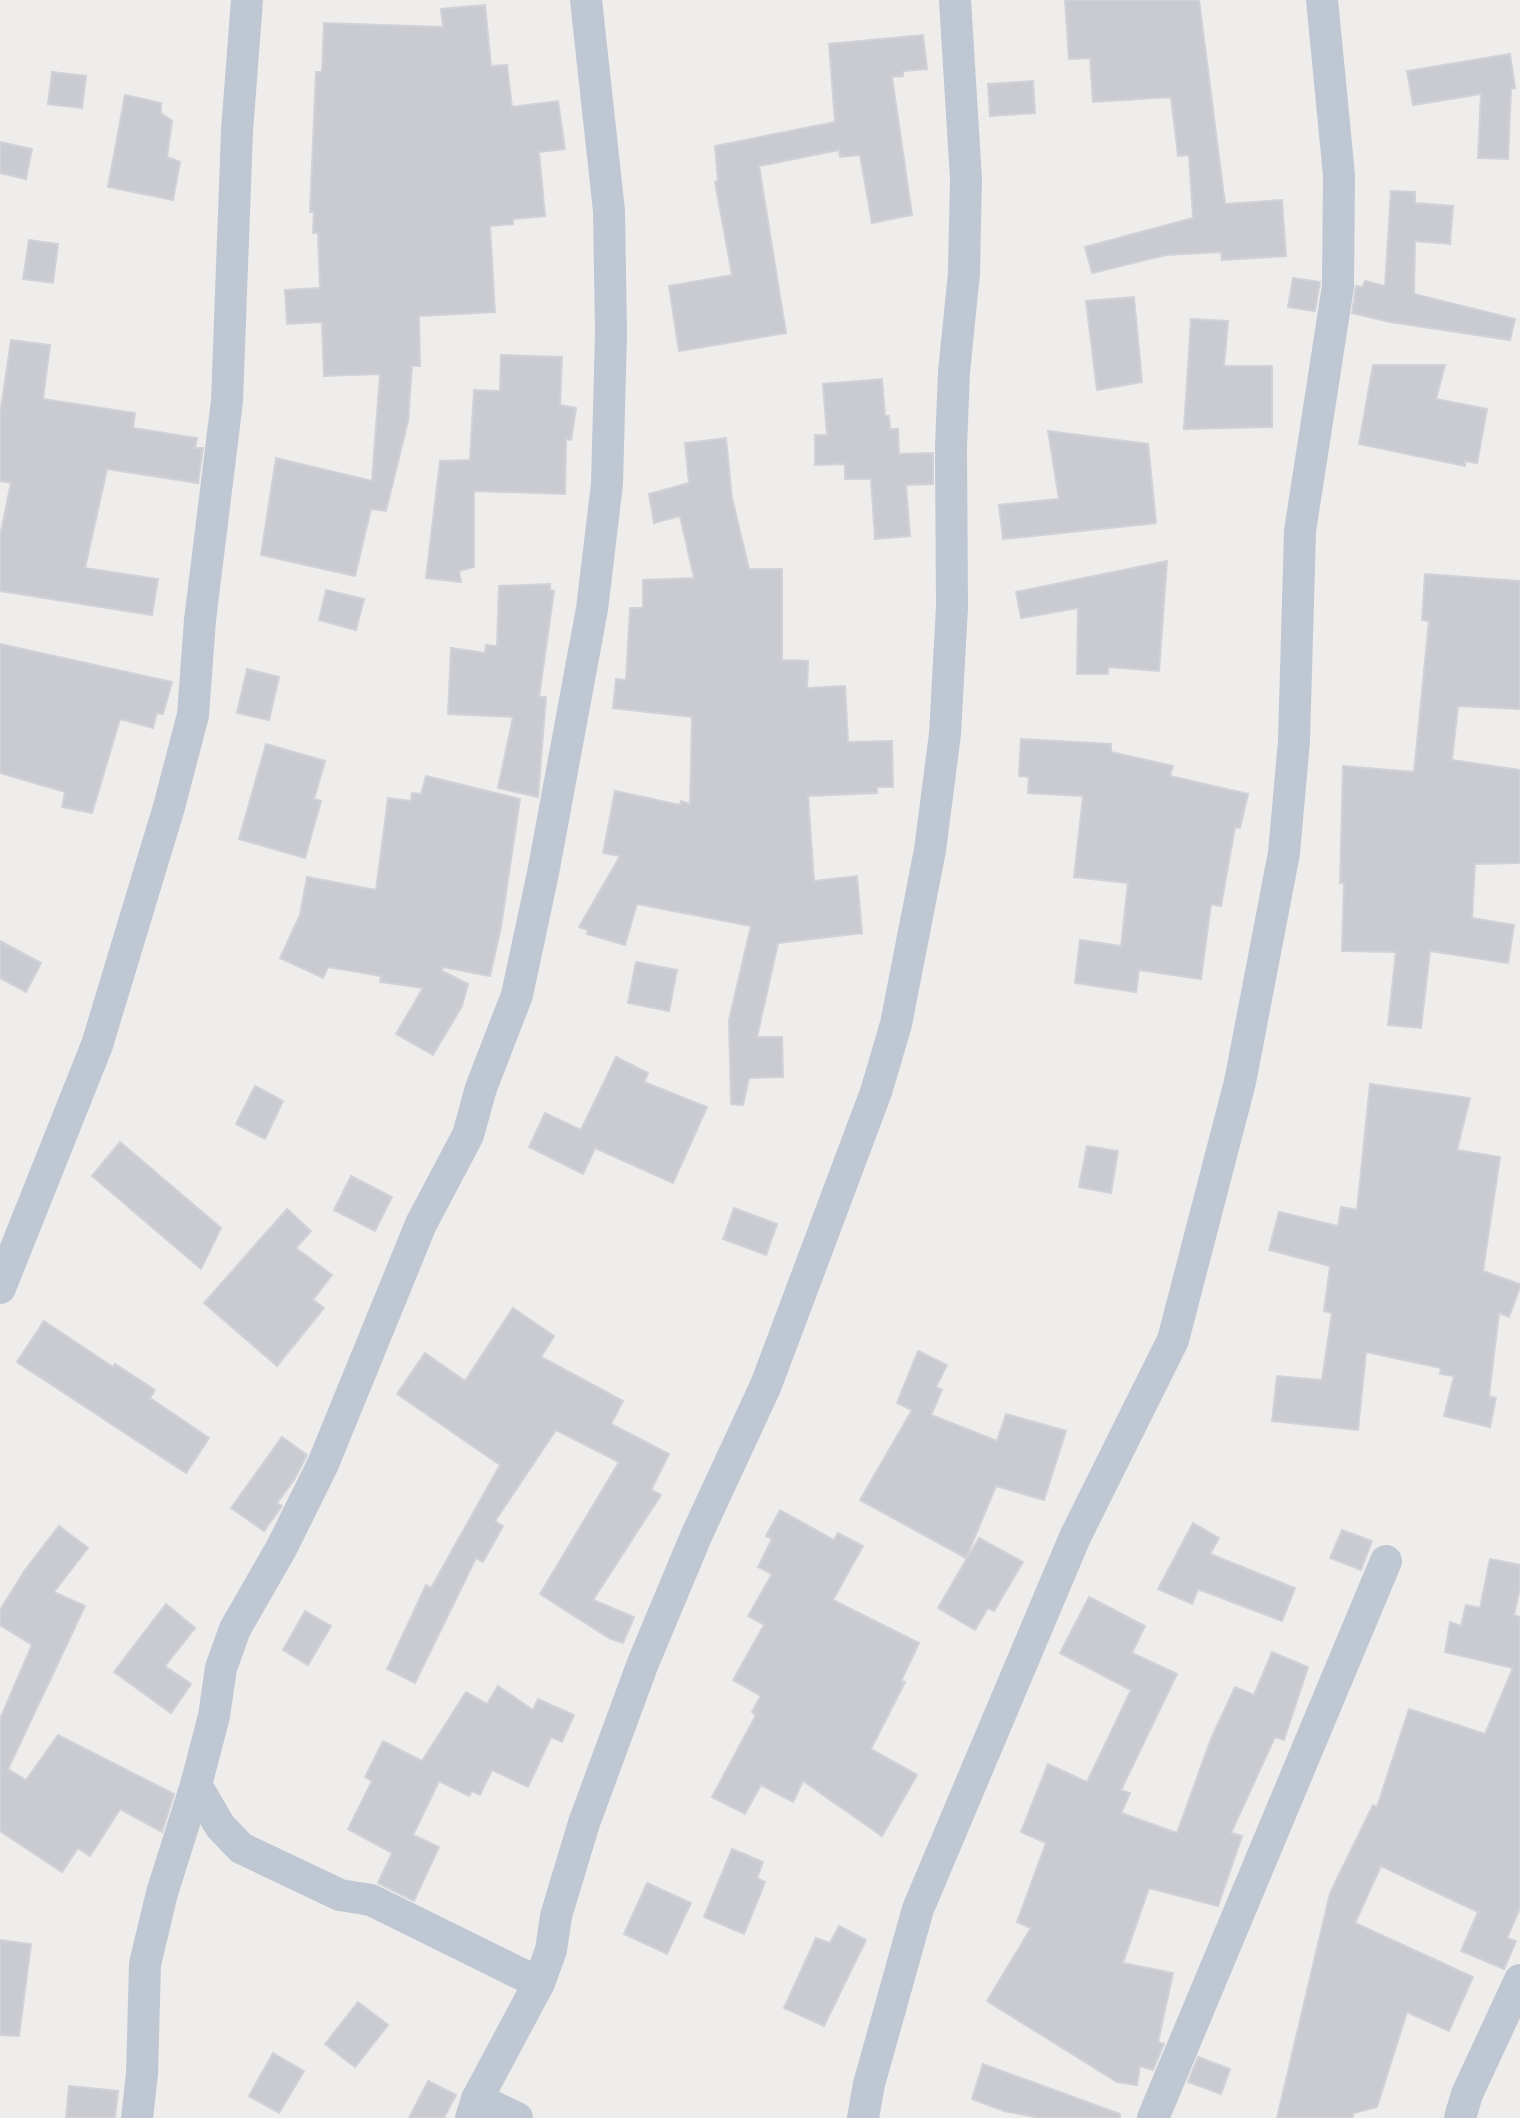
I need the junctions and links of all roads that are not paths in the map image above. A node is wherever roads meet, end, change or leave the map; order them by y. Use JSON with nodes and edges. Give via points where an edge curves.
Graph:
{"nodes":[{"id":1,"x":247,"y":0,"type":"edge"},
{"id":2,"x":586,"y":0,"type":"edge"},
{"id":3,"x":955,"y":0,"type":"edge"},
{"id":4,"x":1322,"y":0,"type":"edge"},
{"id":5,"x":0,"y":1288,"type":"edge"},
{"id":6,"x":1386,"y":1561,"type":"dead end"},
{"id":7,"x":196,"y":1785,"type":"junction"},
{"id":8,"x":1520,"y":1980,"type":"edge"},
{"id":9,"x":539,"y":1983,"type":"junction"},
{"id":10,"x":474,"y":2108,"type":"edge"},
{"id":11,"x":137,"y":2118,"type":"edge"},
{"id":12,"x":517,"y":2118,"type":"edge"},
{"id":13,"x":863,"y":2118,"type":"edge"},
{"id":14,"x":1153,"y":2118,"type":"edge"},
{"id":15,"x":1460,"y":2118,"type":"edge"}],
"edges":[{"from":1,"to":5,"type":"street","via":[[227,401],[193,715],[97,1045]]},
{"from":2,"to":7,"type":"street","via":[[608,211],[607,484],[592,609],[517,995],[481,1087],[468,1135],[421,1224],[323,1464],[235,1629],[221,1668]]},
{"from":3,"to":9,"type":"street","via":[[966,179],[951,447],[952,607],[945,734],[913,948],[896,1024],[859,1139],[766,1385],[643,1663],[584,1823]]},
{"from":4,"to":13,"type":"street","via":[[1339,175],[1338,286],[1300,531],[1294,741],[1284,853],[1240,1082],[1173,1340],[1075,1537],[918,1909]]},
{"from":6,"to":14,"type":"street"},
{"from":7,"to":9,"type":"street","via":[[220,1826],[241,1848],[340,1895],[371,1900]]},
{"from":7,"to":11,"type":"street","via":[[145,1964]]},
{"from":8,"to":15,"type":"street"},
{"from":9,"to":10,"type":"street"},
{"from":10,"to":12,"type":"street"}]}
